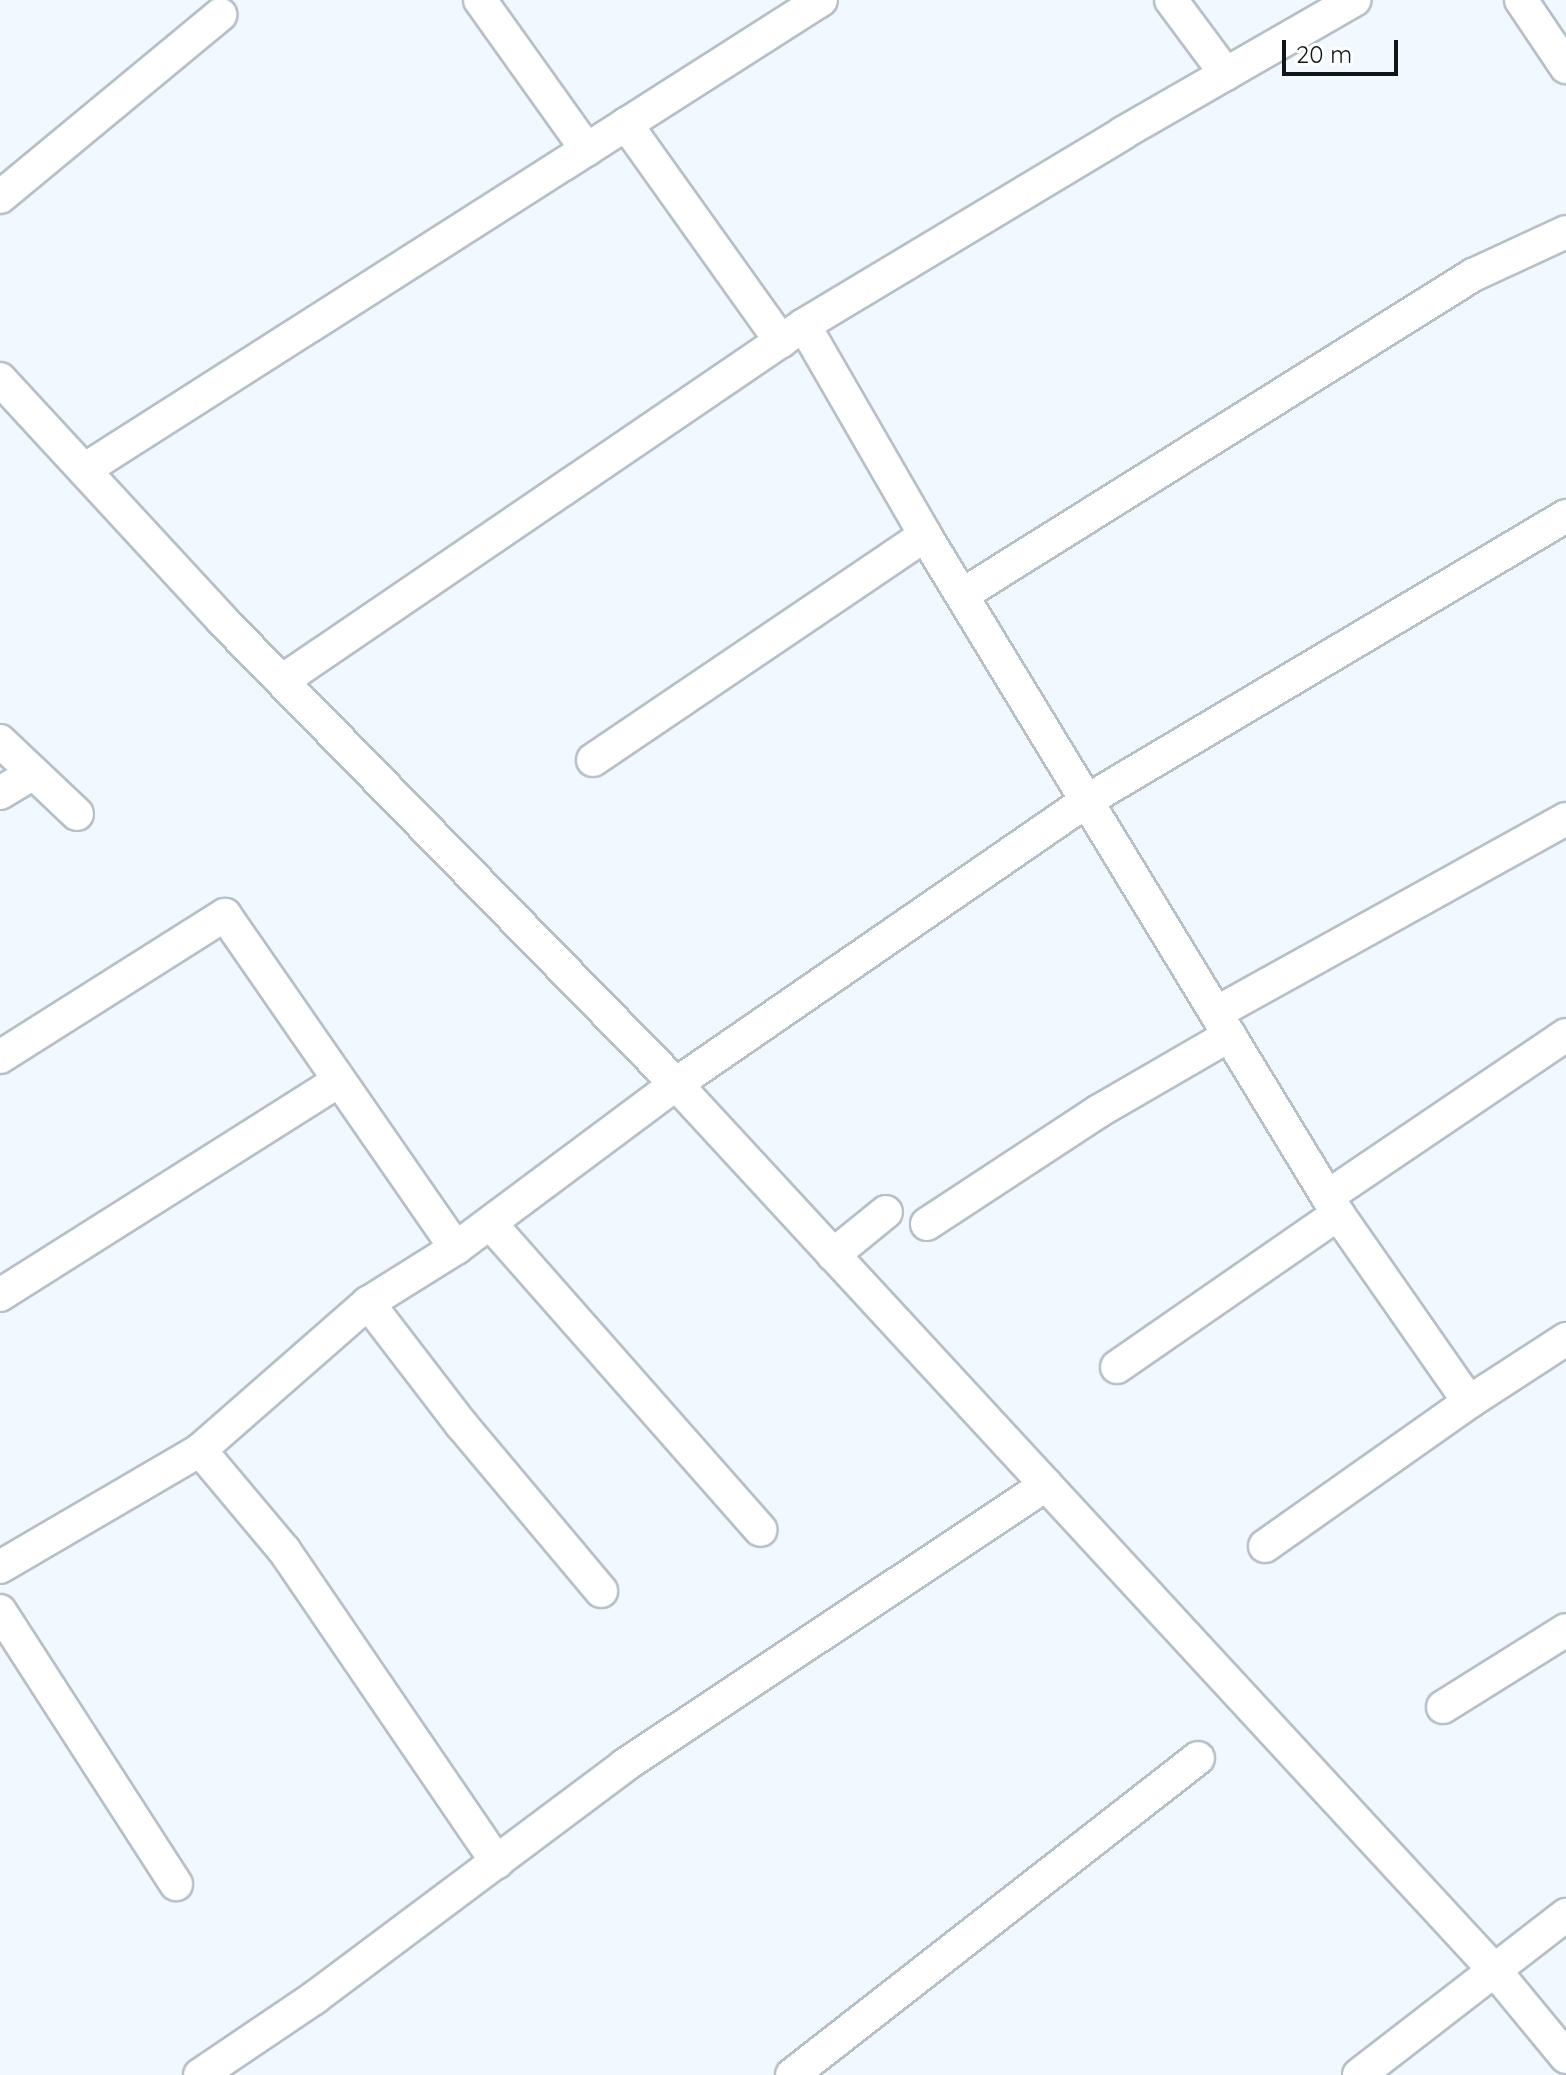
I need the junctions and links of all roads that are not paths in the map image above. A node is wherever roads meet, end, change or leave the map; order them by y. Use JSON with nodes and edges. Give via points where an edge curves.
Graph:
{"nodes":[{"id":1,"x":480,"y":0,"type":"edge"},
{"id":2,"x":821,"y":0,"type":"edge"},
{"id":3,"x":1171,"y":0,"type":"edge"},
{"id":4,"x":1354,"y":0,"type":"edge"},
{"id":5,"x":1521,"y":0,"type":"edge"},
{"id":6,"x":220,"y":15,"type":"dead end"},
{"id":7,"x":1566,"y":67,"type":"edge"},
{"id":8,"x":1226,"y":74,"type":"junction"},
{"id":9,"x":626,"y":124,"type":"junction"},
{"id":10,"x":587,"y":150,"type":"junction"},
{"id":11,"x":0,"y":197,"type":"edge"},
{"id":12,"x":1566,"y":232,"type":"edge"},
{"id":13,"x":793,"y":333,"type":"junction"},
{"id":14,"x":0,"y":379,"type":"edge"},
{"id":15,"x":84,"y":470,"type":"junction"},
{"id":16,"x":1566,"y":516,"type":"edge"},
{"id":17,"x":925,"y":535,"type":"junction"},
{"id":18,"x":962,"y":595,"type":"junction"},
{"id":19,"x":282,"y":681,"type":"junction"},
{"id":20,"x":0,"y":741,"type":"edge"},
{"id":21,"x":593,"y":760,"type":"dead end"},
{"id":22,"x":32,"y":774,"type":"junction"},
{"id":23,"x":0,"y":793,"type":"edge"},
{"id":24,"x":1088,"y":800,"type":"junction"},
{"id":25,"x":77,"y":814,"type":"dead end"},
{"id":26,"x":1566,"y":819,"type":"edge"},
{"id":27,"x":1223,"y":1024,"type":"junction"},
{"id":28,"x":1566,"y":1035,"type":"edge"},
{"id":29,"x":0,"y":1057,"type":"edge"},
{"id":30,"x":338,"y":1081,"type":"junction"},
{"id":31,"x":676,"y":1084,"type":"junction"},
{"id":32,"x":1333,"y":1205,"type":"junction"},
{"id":33,"x":886,"y":1212,"type":"dead end"},
{"id":34,"x":490,"y":1223,"type":"junction"},
{"id":35,"x":927,"y":1224,"type":"dead end"},
{"id":36,"x":456,"y":1248,"type":"junction"},
{"id":37,"x":833,"y":1255,"type":"junction"},
{"id":38,"x":0,"y":1295,"type":"edge"},
{"id":39,"x":368,"y":1303,"type":"junction"},
{"id":40,"x":1566,"y":1339,"type":"edge"},
{"id":41,"x":1117,"y":1367,"type":"dead end"},
{"id":42,"x":1469,"y":1402,"type":"junction"},
{"id":43,"x":200,"y":1450,"type":"junction"},
{"id":44,"x":1046,"y":1485,"type":"junction"},
{"id":45,"x":761,"y":1530,"type":"dead end"},
{"id":46,"x":1265,"y":1546,"type":"dead end"},
{"id":47,"x":0,"y":1567,"type":"edge"},
{"id":48,"x":601,"y":1591,"type":"dead end"},
{"id":49,"x":0,"y":1611,"type":"edge"},
{"id":50,"x":1566,"y":1630,"type":"edge"},
{"id":51,"x":1443,"y":1707,"type":"dead end"},
{"id":52,"x":1198,"y":1758,"type":"dead end"},
{"id":53,"x":497,"y":1862,"type":"junction"},
{"id":54,"x":176,"y":1884,"type":"dead end"},
{"id":55,"x":1566,"y":1915,"type":"edge"},
{"id":56,"x":1496,"y":1972,"type":"junction"},
{"id":57,"x":1566,"y":2057,"type":"edge"},
{"id":58,"x":208,"y":2073,"type":"edge"},
{"id":59,"x":792,"y":2075,"type":"edge"},
{"id":60,"x":1359,"y":2075,"type":"edge"}],
"edges":[{"from":1,"to":10,"type":"street"},
{"from":2,"to":9,"type":"street"},
{"from":3,"to":8,"type":"street"},
{"from":4,"to":8,"type":"street"},
{"from":5,"to":7,"type":"street"},
{"from":6,"to":11,"type":"street"},
{"from":8,"to":13,"type":"street"},
{"from":9,"to":10,"type":"street"},
{"from":9,"to":13,"type":"street"},
{"from":10,"to":15,"type":"street"},
{"from":12,"to":18,"type":"street","via":[[1473,275]]},
{"from":13,"to":17,"type":"street"},
{"from":13,"to":19,"type":"street"},
{"from":14,"to":15,"type":"street"},
{"from":15,"to":19,"type":"street"},
{"from":16,"to":24,"type":"street"},
{"from":17,"to":18,"type":"street"},
{"from":17,"to":21,"type":"street"},
{"from":18,"to":24,"type":"street"},
{"from":19,"to":31,"type":"street"},
{"from":20,"to":22,"type":"street"},
{"from":22,"to":23,"type":"street"},
{"from":22,"to":25,"type":"street"},
{"from":24,"to":27,"type":"street"},
{"from":24,"to":31,"type":"street"},
{"from":26,"to":27,"type":"street"},
{"from":27,"to":32,"type":"street"},
{"from":27,"to":35,"type":"street"},
{"from":28,"to":32,"type":"street"},
{"from":29,"to":30,"type":"street","via":[[225,915]]},
{"from":30,"to":36,"type":"street"},
{"from":30,"to":38,"type":"street"},
{"from":31,"to":34,"type":"street"},
{"from":31,"to":37,"type":"street"},
{"from":32,"to":41,"type":"street"},
{"from":32,"to":42,"type":"street"},
{"from":33,"to":37,"type":"street"},
{"from":34,"to":36,"type":"street"},
{"from":34,"to":45,"type":"street"},
{"from":36,"to":39,"type":"street"},
{"from":37,"to":44,"type":"street"},
{"from":39,"to":43,"type":"street"},
{"from":39,"to":48,"type":"street"},
{"from":40,"to":42,"type":"street"},
{"from":42,"to":46,"type":"street"},
{"from":43,"to":47,"type":"street"},
{"from":43,"to":53,"type":"street","via":[[284,1550]]},
{"from":44,"to":53,"type":"street","via":[[625,1765]]},
{"from":44,"to":56,"type":"street"},
{"from":49,"to":54,"type":"street"},
{"from":50,"to":51,"type":"street"},
{"from":52,"to":59,"type":"street"},
{"from":53,"to":58,"type":"street"},
{"from":55,"to":56,"type":"street"},
{"from":56,"to":57,"type":"street"},
{"from":56,"to":60,"type":"street"}]}
